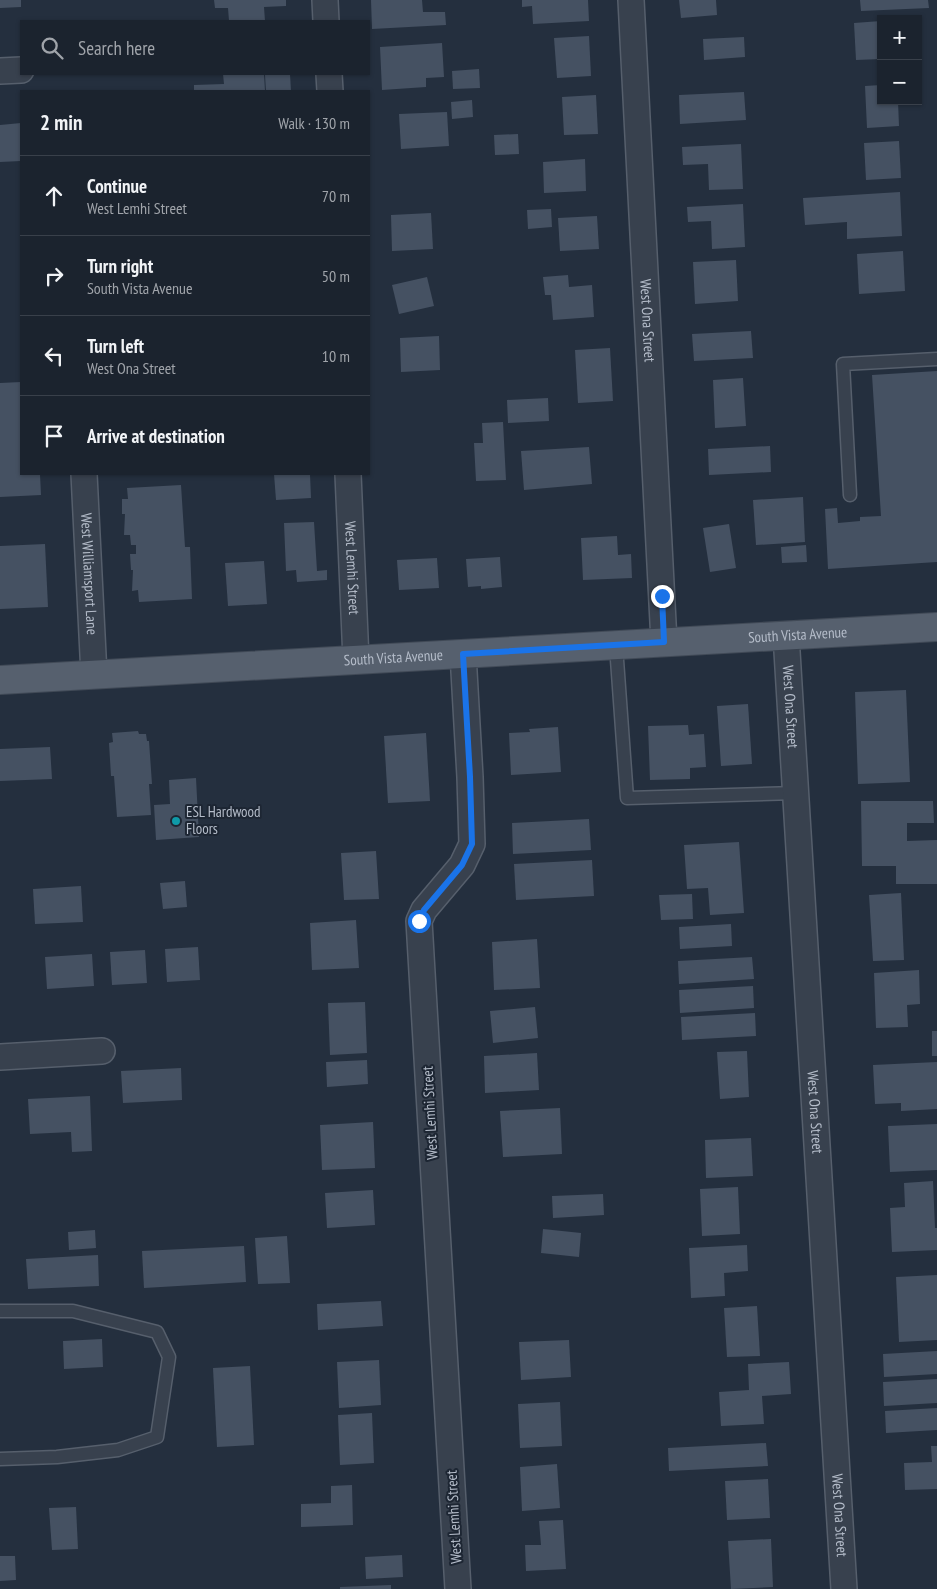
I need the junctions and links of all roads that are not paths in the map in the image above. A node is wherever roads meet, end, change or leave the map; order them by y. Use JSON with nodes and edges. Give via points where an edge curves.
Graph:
{"nodes":[{"id":1,"x":325,"y":0,"type":"edge"},
{"id":2,"x":631,"y":0,"type":"edge"},
{"id":3,"x":326,"y":20,"type":"edge"},
{"id":4,"x":20,"y":70,"type":"edge"},
{"id":5,"x":0,"y":71,"type":"edge"},
{"id":6,"x":329,"y":75,"type":"edge"},
{"id":7,"x":330,"y":90,"type":"edge"},
{"id":8,"x":937,"y":359,"type":"edge"},
{"id":9,"x":84,"y":475,"type":"edge"},
{"id":10,"x":348,"y":475,"type":"edge"},
{"id":11,"x":850,"y":495,"type":"dead end"},
{"id":12,"x":937,"y":627,"type":"edge"},
{"id":13,"x":786,"y":635,"type":"junction"},
{"id":14,"x":664,"y":642,"type":"junction"},
{"id":15,"x":616,"y":646,"type":"junction"},
{"id":16,"x":463,"y":654,"type":"junction"},
{"id":17,"x":356,"y":660,"type":"junction"},
{"id":18,"x":94,"y":675,"type":"junction"},
{"id":19,"x":0,"y":680,"type":"edge"},
{"id":20,"x":796,"y":793,"type":"junction"},
{"id":21,"x":102,"y":1051,"type":"dead end"},
{"id":22,"x":0,"y":1057,"type":"edge"},
{"id":23,"x":0,"y":1311,"type":"edge"},
{"id":24,"x":0,"y":1459,"type":"edge"},
{"id":25,"x":458,"y":1589,"type":"edge"},
{"id":26,"x":844,"y":1589,"type":"edge"}],
"edges":[{"from":1,"to":3,"type":"street"},
{"from":2,"to":14,"type":"street","name":"West Ona Street"},
{"from":4,"to":5,"type":"street"},
{"from":6,"to":7,"type":"street"},
{"from":8,"to":11,"type":"lane","via":[[843,364]]},
{"from":9,"to":18,"type":"street","name":"West Williamsport Lane"},
{"from":10,"to":17,"type":"street","name":"West Lemhi Street"},
{"from":12,"to":13,"type":"main road","name":"South Vista Avenue"},
{"from":13,"to":14,"type":"main road","name":"South Vista Avenue"},
{"from":13,"to":20,"type":"street","name":"West Ona Street"},
{"from":14,"to":15,"type":"main road","name":"South Vista Avenue"},
{"from":15,"to":16,"type":"main road","name":"South Vista Avenue"},
{"from":15,"to":20,"type":"lane","via":[[628,798]]},
{"from":16,"to":17,"type":"main road","name":"South Vista Avenue"},
{"from":16,"to":25,"type":"street","name":"West Lemhi Street","via":[[472,844],[462,865],[424,910],[419,921]]},
{"from":17,"to":18,"type":"main road","name":"South Vista Avenue"},
{"from":18,"to":19,"type":"main road","name":"South Vista Avenue"},
{"from":20,"to":26,"type":"street","name":"West Ona Street"},
{"from":21,"to":22,"type":"street"},
{"from":23,"to":24,"type":"lane","via":[[73,1311],[157,1332],[169,1357],[157,1437],[118,1450]]}]}
